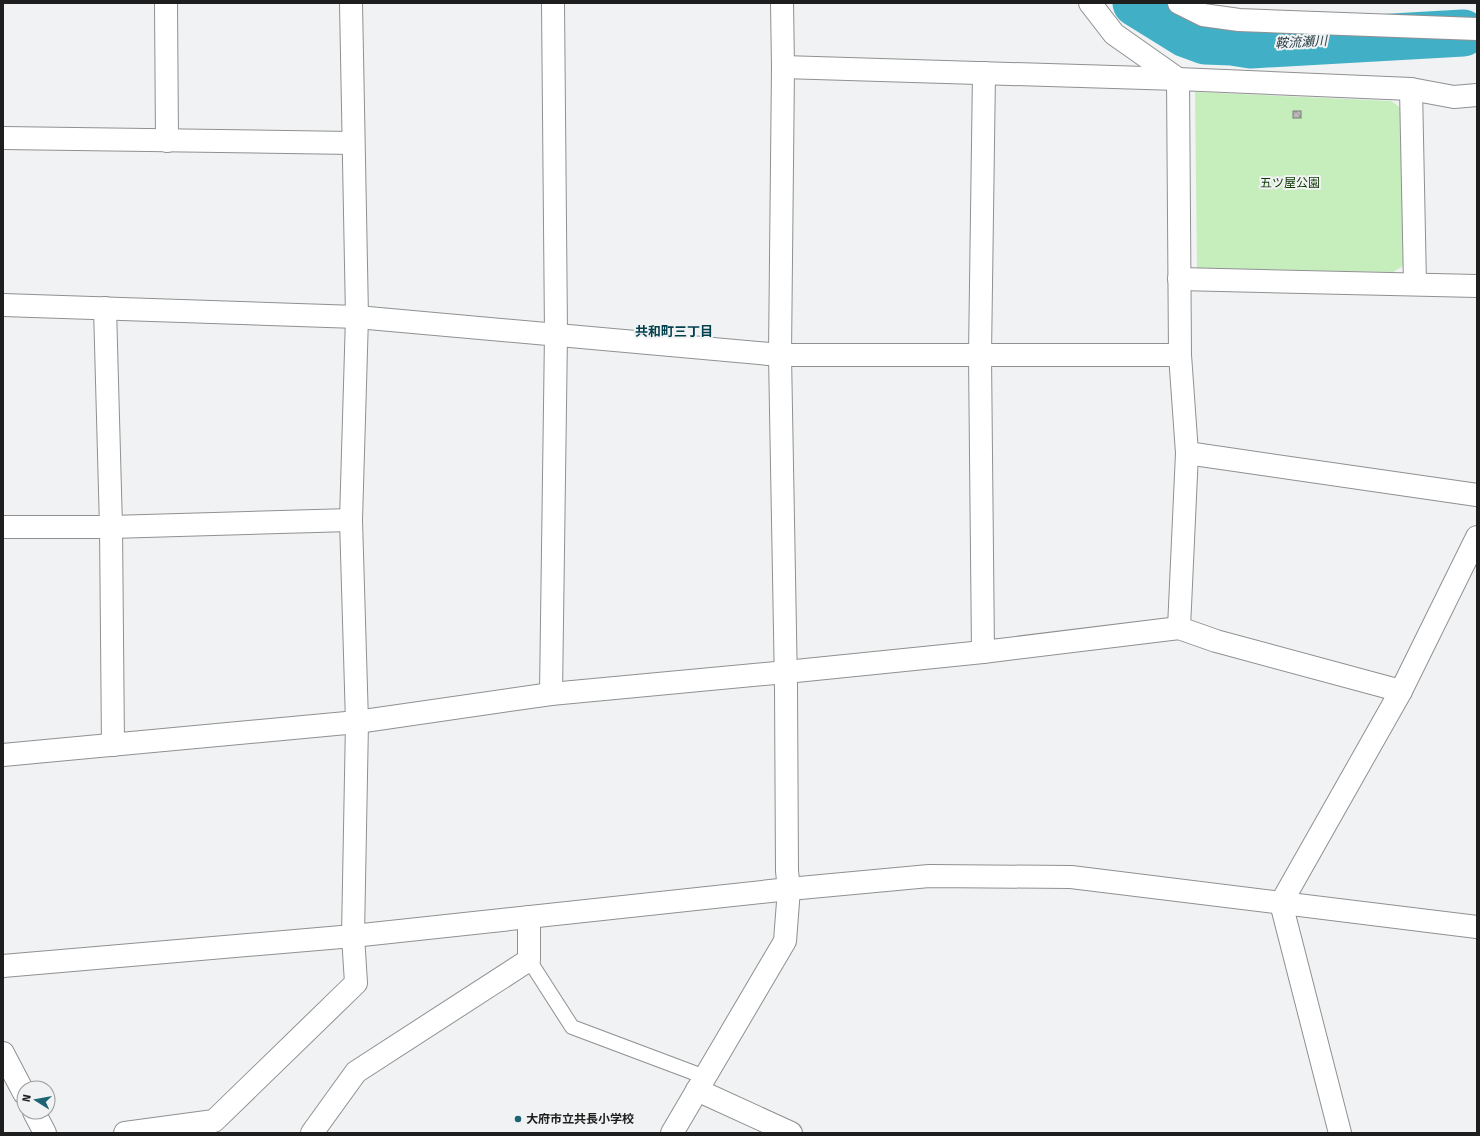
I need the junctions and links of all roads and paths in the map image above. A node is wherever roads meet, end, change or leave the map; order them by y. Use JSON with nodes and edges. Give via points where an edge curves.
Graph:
{"nodes":[{"id":1,"x":166,"y":3,"type":"edge"},
{"id":2,"x":351,"y":3,"type":"edge"},
{"id":3,"x":553,"y":3,"type":"edge"},
{"id":4,"x":782,"y":3,"type":"edge"},
{"id":5,"x":1090,"y":3,"type":"edge"},
{"id":6,"x":1179,"y":3,"type":"edge"},
{"id":7,"x":1477,"y":29,"type":"edge"},
{"id":8,"x":783,"y":67,"type":"junction"},
{"id":9,"x":984,"y":73,"type":"junction"},
{"id":10,"x":1178,"y":79,"type":"junction"},
{"id":11,"x":1411,"y":89,"type":"junction"},
{"id":12,"x":1477,"y":95,"type":"edge"},
{"id":13,"x":3,"y":138,"type":"edge"},
{"id":14,"x":167,"y":141,"type":"junction"},
{"id":15,"x":353,"y":144,"type":"junction"},
{"id":16,"x":1179,"y":279,"type":"junction"},
{"id":17,"x":1415,"y":284,"type":"junction"},
{"id":18,"x":1477,"y":286,"type":"edge"},
{"id":19,"x":3,"y":305,"type":"edge"},
{"id":20,"x":105,"y":308,"type":"junction"},
{"id":21,"x":357,"y":316,"type":"junction"},
{"id":22,"x":556,"y":334,"type":"junction"},
{"id":23,"x":780,"y":355,"type":"junction"},
{"id":24,"x":980,"y":355,"type":"junction"},
{"id":25,"x":1180,"y":355,"type":"junction"},
{"id":26,"x":1187,"y":453,"type":"junction"},
{"id":27,"x":1477,"y":494,"type":"edge"},
{"id":28,"x":351,"y":520,"type":"junction"},
{"id":29,"x":3,"y":527,"type":"edge"},
{"id":30,"x":111,"y":527,"type":"junction"},
{"id":31,"x":1477,"y":536,"type":"edge"},
{"id":32,"x":1179,"y":628,"type":"junction"},
{"id":33,"x":983,"y":652,"type":"junction"},
{"id":34,"x":786,"y":672,"type":"junction"},
{"id":35,"x":1401,"y":690,"type":"junction"},
{"id":36,"x":551,"y":694,"type":"junction"},
{"id":37,"x":357,"y":722,"type":"junction"},
{"id":38,"x":112,"y":745,"type":"junction"},
{"id":39,"x":3,"y":756,"type":"edge"},
{"id":40,"x":789,"y":889,"type":"junction"},
{"id":41,"x":1281,"y":903,"type":"junction"},
{"id":42,"x":529,"y":917,"type":"junction"},
{"id":43,"x":1477,"y":927,"type":"edge"},
{"id":44,"x":353,"y":936,"type":"junction"},
{"id":45,"x":529,"y":960,"type":"junction"},
{"id":46,"x":3,"y":966,"type":"edge"},
{"id":47,"x":3,"y":1053,"type":"edge"},
{"id":48,"x":17,"y":1080,"type":"edge"},
{"id":49,"x":701,"y":1084,"type":"junction"},
{"id":50,"x":38,"y":1120,"type":"edge"},
{"id":51,"x":45,"y":1133,"type":"edge"},
{"id":52,"x":125,"y":1133,"type":"edge"},
{"id":53,"x":312,"y":1133,"type":"edge"},
{"id":54,"x":672,"y":1133,"type":"edge"},
{"id":55,"x":791,"y":1133,"type":"edge"},
{"id":56,"x":1340,"y":1133,"type":"edge"}],
"edges":[{"from":1,"to":14,"type":"street"},
{"from":2,"to":15,"type":"street"},
{"from":3,"to":22,"type":"street"},
{"from":4,"to":8,"type":"street"},
{"from":5,"to":10,"type":"street","via":[[1114,34]]},
{"from":6,"to":7,"type":"street","via":[[1203,15],[1239,20]]},
{"from":8,"to":9,"type":"street"},
{"from":8,"to":23,"type":"street"},
{"from":9,"to":10,"type":"street"},
{"from":9,"to":24,"type":"street"},
{"from":10,"to":11,"type":"street"},
{"from":10,"to":16,"type":"street"},
{"from":11,"to":12,"type":"street","via":[[1454,97]]},
{"from":11,"to":17,"type":"street"},
{"from":13,"to":14,"type":"street"},
{"from":14,"to":15,"type":"street"},
{"from":15,"to":21,"type":"street"},
{"from":16,"to":17,"type":"street"},
{"from":16,"to":25,"type":"street"},
{"from":17,"to":18,"type":"street"},
{"from":19,"to":20,"type":"street"},
{"from":20,"to":21,"type":"street"},
{"from":20,"to":30,"type":"street"},
{"from":21,"to":22,"type":"street"},
{"from":21,"to":28,"type":"street"},
{"from":22,"to":23,"type":"street"},
{"from":22,"to":36,"type":"street"},
{"from":23,"to":24,"type":"street"},
{"from":23,"to":34,"type":"street"},
{"from":24,"to":25,"type":"street"},
{"from":24,"to":33,"type":"street"},
{"from":25,"to":26,"type":"street"},
{"from":26,"to":27,"type":"street"},
{"from":26,"to":32,"type":"street"},
{"from":28,"to":30,"type":"street"},
{"from":28,"to":37,"type":"street"},
{"from":29,"to":30,"type":"street"},
{"from":30,"to":38,"type":"street"},
{"from":31,"to":35,"type":"street"},
{"from":32,"to":33,"type":"street"},
{"from":32,"to":35,"type":"street","via":[[1216,641]]},
{"from":33,"to":34,"type":"street"},
{"from":34,"to":36,"type":"street"},
{"from":34,"to":40,"type":"street"},
{"from":35,"to":41,"type":"street"},
{"from":36,"to":37,"type":"street"},
{"from":37,"to":38,"type":"street"},
{"from":37,"to":44,"type":"street"},
{"from":38,"to":39,"type":"street"},
{"from":40,"to":41,"type":"street","via":[[929,876],[1071,877]]},
{"from":40,"to":42,"type":"street"},
{"from":40,"to":49,"type":"street","via":[[784,941]]},
{"from":41,"to":43,"type":"street"},
{"from":41,"to":56,"type":"street"},
{"from":42,"to":44,"type":"street"},
{"from":42,"to":45,"type":"street"},
{"from":44,"to":46,"type":"street"},
{"from":44,"to":52,"type":"street","via":[[356,983],[214,1121]]},
{"from":45,"to":49,"type":"lane","via":[[572,1027]]},
{"from":45,"to":53,"type":"street","via":[[356,1072]]},
{"from":47,"to":48,"type":"street"},
{"from":49,"to":54,"type":"street"},
{"from":49,"to":55,"type":"street"},
{"from":50,"to":51,"type":"street"}]}
